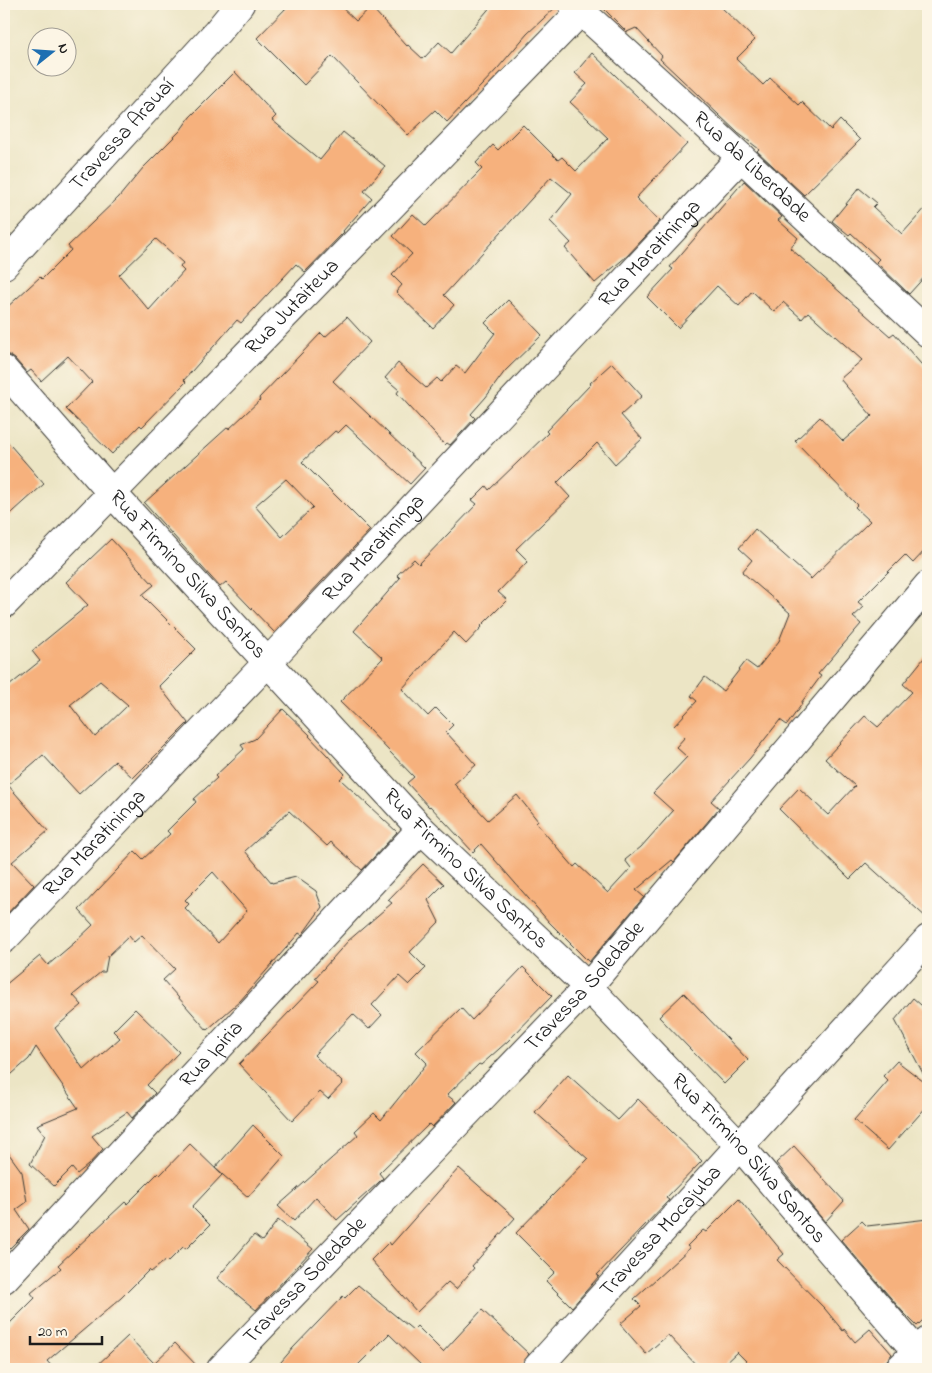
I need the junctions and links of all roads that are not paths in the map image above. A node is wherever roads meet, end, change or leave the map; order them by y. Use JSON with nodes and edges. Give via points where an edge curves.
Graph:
{"nodes":[{"id":1,"x":240,"y":4,"type":"edge"},
{"id":2,"x":577,"y":7,"type":"edge"},
{"id":3,"x":741,"y":157,"type":"junction"},
{"id":4,"x":4,"y":265,"type":"edge"},
{"id":5,"x":928,"y":333,"type":"edge"},
{"id":6,"x":4,"y":370,"type":"edge"},
{"id":7,"x":112,"y":492,"type":"junction"},
{"id":8,"x":928,"y":586,"type":"edge"},
{"id":9,"x":4,"y":604,"type":"edge"},
{"id":10,"x":268,"y":662,"type":"junction"},
{"id":11,"x":422,"y":829,"type":"junction"},
{"id":12,"x":4,"y":939,"type":"edge"},
{"id":13,"x":928,"y":939,"type":"edge"},
{"id":14,"x":588,"y":987,"type":"junction"},
{"id":15,"x":740,"y":1146,"type":"junction"},
{"id":16,"x":4,"y":1279,"type":"edge"},
{"id":17,"x":918,"y":1357,"type":"edge"},
{"id":18,"x":221,"y":1369,"type":"edge"},
{"id":19,"x":536,"y":1369,"type":"edge"}],
"edges":[{"from":1,"to":4,"type":"street","name":"Travessa Arauaí"},
{"from":2,"to":3,"type":"street","name":"Rua da Liberdade"},
{"from":2,"to":7,"type":"street","name":"Rua Jutaiteua"},
{"from":3,"to":5,"type":"street","name":"Rua da Liberdade"},
{"from":3,"to":10,"type":"street","name":"Rua Maratininga"},
{"from":6,"to":7,"type":"street","name":"Rua Firmino Silva Santos"},
{"from":7,"to":9,"type":"street","name":"Rua Jutaiteua"},
{"from":7,"to":10,"type":"street","name":"Rua Firmino Silva Santos"},
{"from":8,"to":14,"type":"street","name":"Travessa Soledade"},
{"from":10,"to":11,"type":"street","name":"Rua Firmino Silva Santos"},
{"from":10,"to":12,"type":"street","name":"Rua Maratininga"},
{"from":11,"to":14,"type":"street","name":"Rua Firmino Silva Santos"},
{"from":11,"to":16,"type":"street","name":"Rua Ipiria"},
{"from":13,"to":15,"type":"street","name":"Travessa Mocajuba"},
{"from":14,"to":15,"type":"street","name":"Rua Firmino Silva Santos"},
{"from":14,"to":18,"type":"street","name":"Travessa Soledade"},
{"from":15,"to":17,"type":"street","name":"Rua Firmino Silva Santos"},
{"from":15,"to":19,"type":"street","name":"Travessa Mocajuba"}]}
